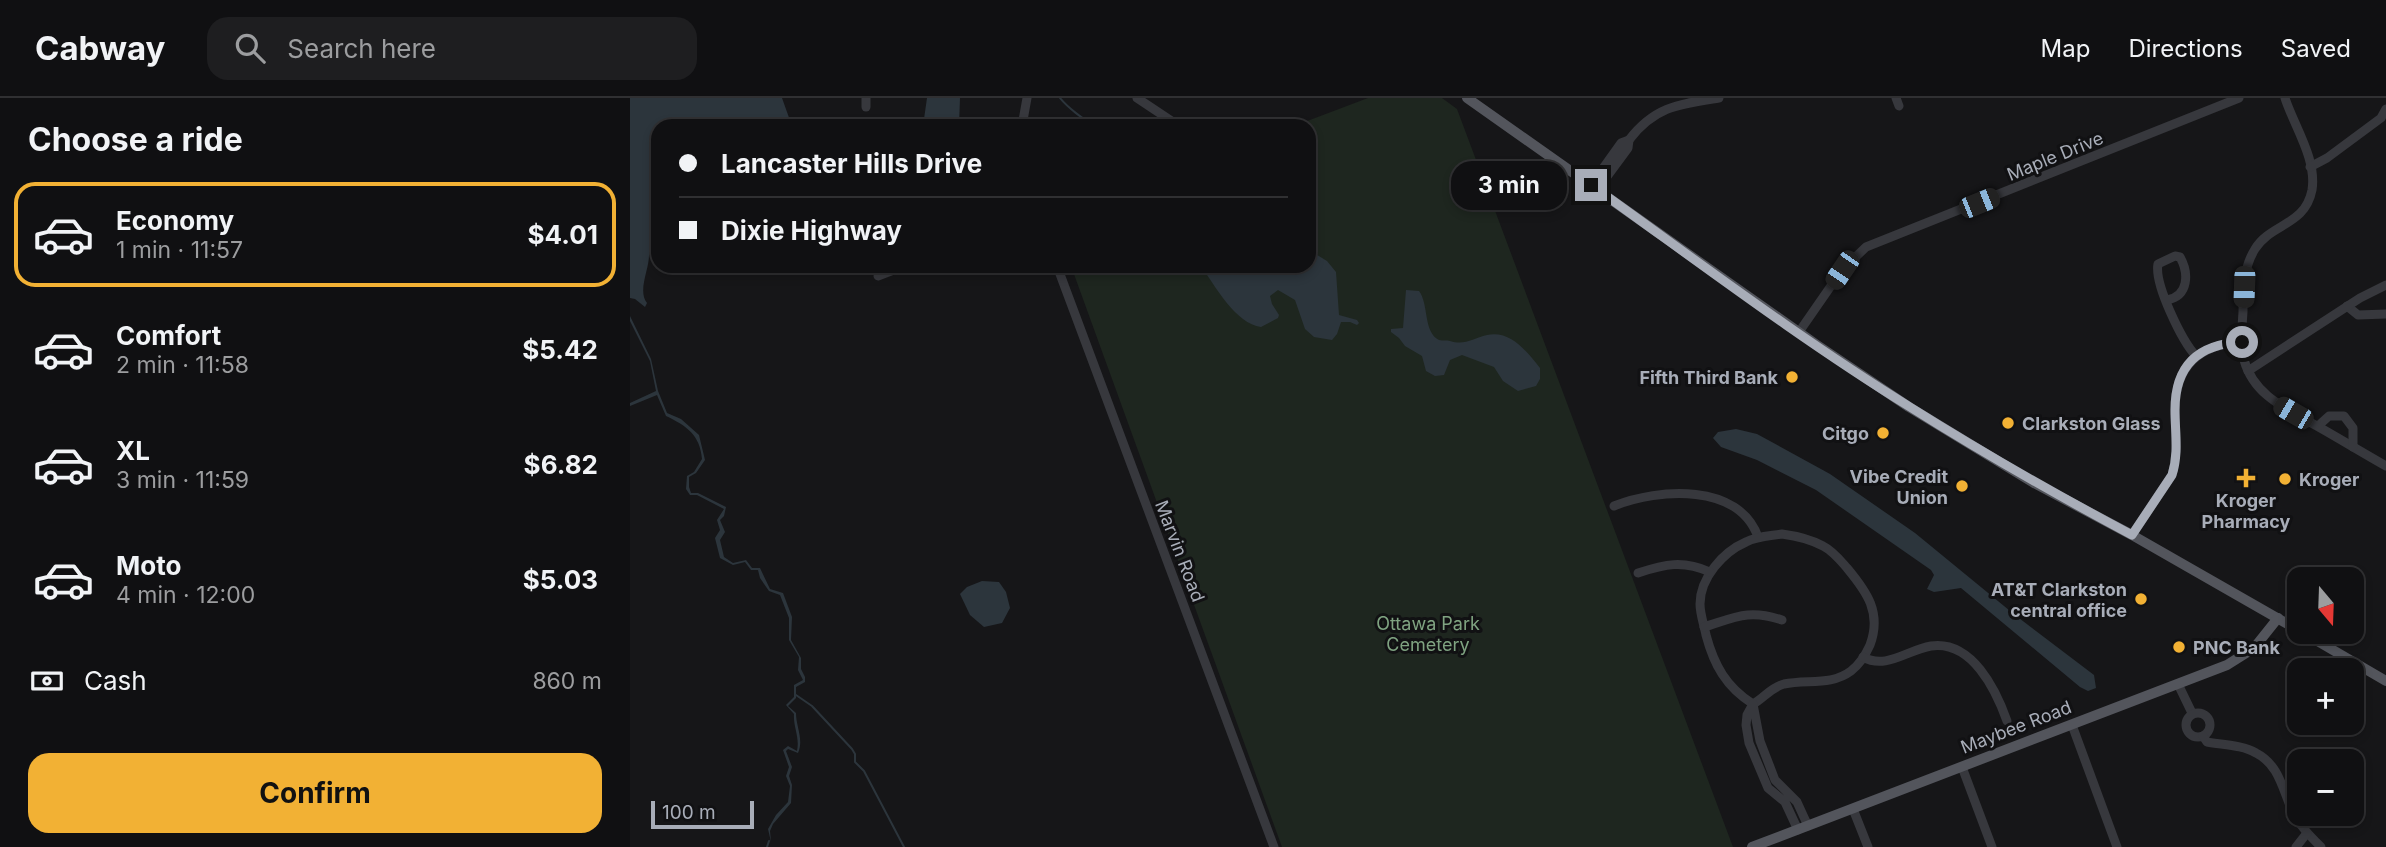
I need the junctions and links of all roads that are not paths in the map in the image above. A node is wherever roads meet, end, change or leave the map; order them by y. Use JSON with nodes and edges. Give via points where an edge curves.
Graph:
{"nodes":[{"id":1,"x":1027,"y":98,"type":"edge"},
{"id":2,"x":1137,"y":98,"type":"edge"},
{"id":3,"x":1467,"y":98,"type":"edge"},
{"id":4,"x":1719,"y":98,"type":"edge"},
{"id":5,"x":2239,"y":98,"type":"edge"},
{"id":6,"x":2285,"y":98,"type":"edge"},
{"id":7,"x":2386,"y":109,"type":"edge"},
{"id":8,"x":1023,"y":119,"type":"edge"},
{"id":9,"x":1168,"y":119,"type":"edge"},
{"id":10,"x":2310,"y":167,"type":"junction"},
{"id":11,"x":1594,"y":187,"type":"junction"},
{"id":12,"x":886,"y":273,"type":"edge"},
{"id":13,"x":1060,"y":273,"type":"edge"},
{"id":14,"x":878,"y":276,"type":"dead end"},
{"id":15,"x":2386,"y":285,"type":"edge"},
{"id":16,"x":2167,"y":300,"type":"junction"},
{"id":17,"x":2347,"y":306,"type":"junction"},
{"id":18,"x":2386,"y":314,"type":"edge"},
{"id":19,"x":1799,"y":332,"type":"junction"},
{"id":20,"x":2242,"y":342,"type":"junction"},
{"id":21,"x":2196,"y":356,"type":"junction"},
{"id":22,"x":2248,"y":371,"type":"junction"},
{"id":23,"x":2318,"y":426,"type":"junction"},
{"id":24,"x":2353,"y":447,"type":"junction"},
{"id":25,"x":2386,"y":467,"type":"edge"},
{"id":26,"x":1614,"y":506,"type":"dead end"},
{"id":27,"x":2132,"y":535,"type":"junction"},
{"id":28,"x":1758,"y":537,"type":"junction"},
{"id":29,"x":1710,"y":572,"type":"junction"},
{"id":30,"x":1638,"y":573,"type":"dead end"},
{"id":31,"x":2278,"y":618,"type":"junction"},
{"id":32,"x":1782,"y":620,"type":"dead end"},
{"id":33,"x":2287,"y":623,"type":"edge"},
{"id":34,"x":1704,"y":626,"type":"junction"},
{"id":35,"x":2323,"y":644,"type":"edge"},
{"id":36,"x":1863,"y":657,"type":"junction"},
{"id":37,"x":2386,"y":681,"type":"edge"},
{"id":38,"x":2178,"y":684,"type":"junction"},
{"id":39,"x":1753,"y":704,"type":"junction"},
{"id":40,"x":2192,"y":713,"type":"junction"},
{"id":41,"x":2007,"y":721,"type":"dead end"},
{"id":42,"x":2072,"y":725,"type":"junction"},
{"id":43,"x":2203,"y":736,"type":"junction"},
{"id":44,"x":1760,"y":741,"type":"junction"},
{"id":45,"x":1749,"y":743,"type":"junction"},
{"id":46,"x":1962,"y":767,"type":"junction"},
{"id":47,"x":1788,"y":798,"type":"junction"},
{"id":48,"x":1853,"y":809,"type":"junction"},
{"id":49,"x":1803,"y":828,"type":"junction"},
{"id":50,"x":2307,"y":833,"type":"junction"},
{"id":51,"x":1274,"y":847,"type":"edge"},
{"id":52,"x":1752,"y":847,"type":"edge"},
{"id":53,"x":1868,"y":847,"type":"edge"},
{"id":54,"x":1992,"y":847,"type":"edge"},
{"id":55,"x":2118,"y":847,"type":"edge"},
{"id":56,"x":2296,"y":847,"type":"edge"},
{"id":57,"x":2321,"y":847,"type":"edge"}],
"edges":[{"from":1,"to":8,"type":"street"},
{"from":2,"to":9,"type":"street"},
{"from":3,"to":11,"type":"main road"},
{"from":4,"to":11,"type":"street","via":[[1675,105],[1644,122]]},
{"from":5,"to":19,"type":"street","name":"Maple Drive","via":[[1866,247],[1842,270]]},
{"from":6,"to":10,"type":"street"},
{"from":7,"to":10,"type":"street","via":[[2381,118]]},
{"from":10,"to":20,"type":"street","via":[[2313,187],[2308,204],[2265,238],[2246,269]]},
{"from":11,"to":19,"type":"main road"},
{"from":12,"to":14,"type":"street"},
{"from":13,"to":51,"type":"street","name":"Marvin Road"},
{"from":15,"to":17,"type":"street"},
{"from":16,"to":16,"type":"street","via":[[2157,268],[2163,261],[2180,257],[2188,275],[2186,285]]},
{"from":16,"to":21,"type":"street","via":[[2180,335]]},
{"from":17,"to":18,"type":"street","via":[[2358,315]]},
{"from":17,"to":22,"type":"street"},
{"from":19,"to":27,"type":"main road","via":[[1909,407],[2034,483]]},
{"from":20,"to":21,"type":"street","via":[[2214,346]]},
{"from":20,"to":22,"type":"street"},
{"from":21,"to":27,"type":"street","via":[[2178,388],[2172,475]]},
{"from":22,"to":23,"type":"street","via":[[2276,403]]},
{"from":23,"to":24,"type":"street"},
{"from":23,"to":24,"type":"street","via":[[2329,416],[2344,416],[2353,428]]},
{"from":24,"to":25,"type":"street"},
{"from":26,"to":28,"type":"street","via":[[1653,495],[1702,496],[1739,509],[1748,516]]},
{"from":27,"to":31,"type":"main road"},
{"from":28,"to":29,"type":"street","via":[[1737,547]]},
{"from":28,"to":36,"type":"street","via":[[1802,537],[1837,557],[1874,608],[1874,632]]},
{"from":29,"to":30,"type":"street","via":[[1676,563]]},
{"from":29,"to":34,"type":"street","via":[[1700,598]]},
{"from":31,"to":33,"type":"main road"},
{"from":31,"to":38,"type":"main road","name":"Maybee Road","via":[[2264,638],[2236,661]]},
{"from":32,"to":34,"type":"street","via":[[1756,613]]},
{"from":34,"to":39,"type":"street","via":[[1723,678]]},
{"from":35,"to":37,"type":"main road"},
{"from":36,"to":39,"type":"street","via":[[1842,676],[1772,688]]},
{"from":36,"to":41,"type":"street","via":[[1881,663],[1930,646],[1959,651],[1994,688]]},
{"from":38,"to":40,"type":"street"},
{"from":38,"to":42,"type":"main road","name":"Maybee Road"},
{"from":39,"to":44,"type":"street"},
{"from":39,"to":45,"type":"street","via":[[1747,715]]},
{"from":40,"to":43,"type":"street","via":[[2186,730]]},
{"from":40,"to":43,"type":"street","via":[[2209,719]]},
{"from":42,"to":46,"type":"main road","name":"Maybee Road"},
{"from":42,"to":55,"type":"street"},
{"from":43,"to":50,"type":"street","via":[[2207,742],[2257,753],[2268,762]]},
{"from":44,"to":45,"type":"street"},
{"from":44,"to":47,"type":"street","via":[[1775,780]]},
{"from":45,"to":47,"type":"street","via":[[1768,788]]},
{"from":46,"to":48,"type":"main road","name":"Maybee Road"},
{"from":46,"to":54,"type":"street"},
{"from":47,"to":49,"type":"street"},
{"from":48,"to":49,"type":"main road","name":"Maybee Road"},
{"from":48,"to":53,"type":"street"},
{"from":49,"to":52,"type":"main road","name":"Maybee Road"},
{"from":50,"to":56,"type":"street"},
{"from":50,"to":57,"type":"street"}]}
